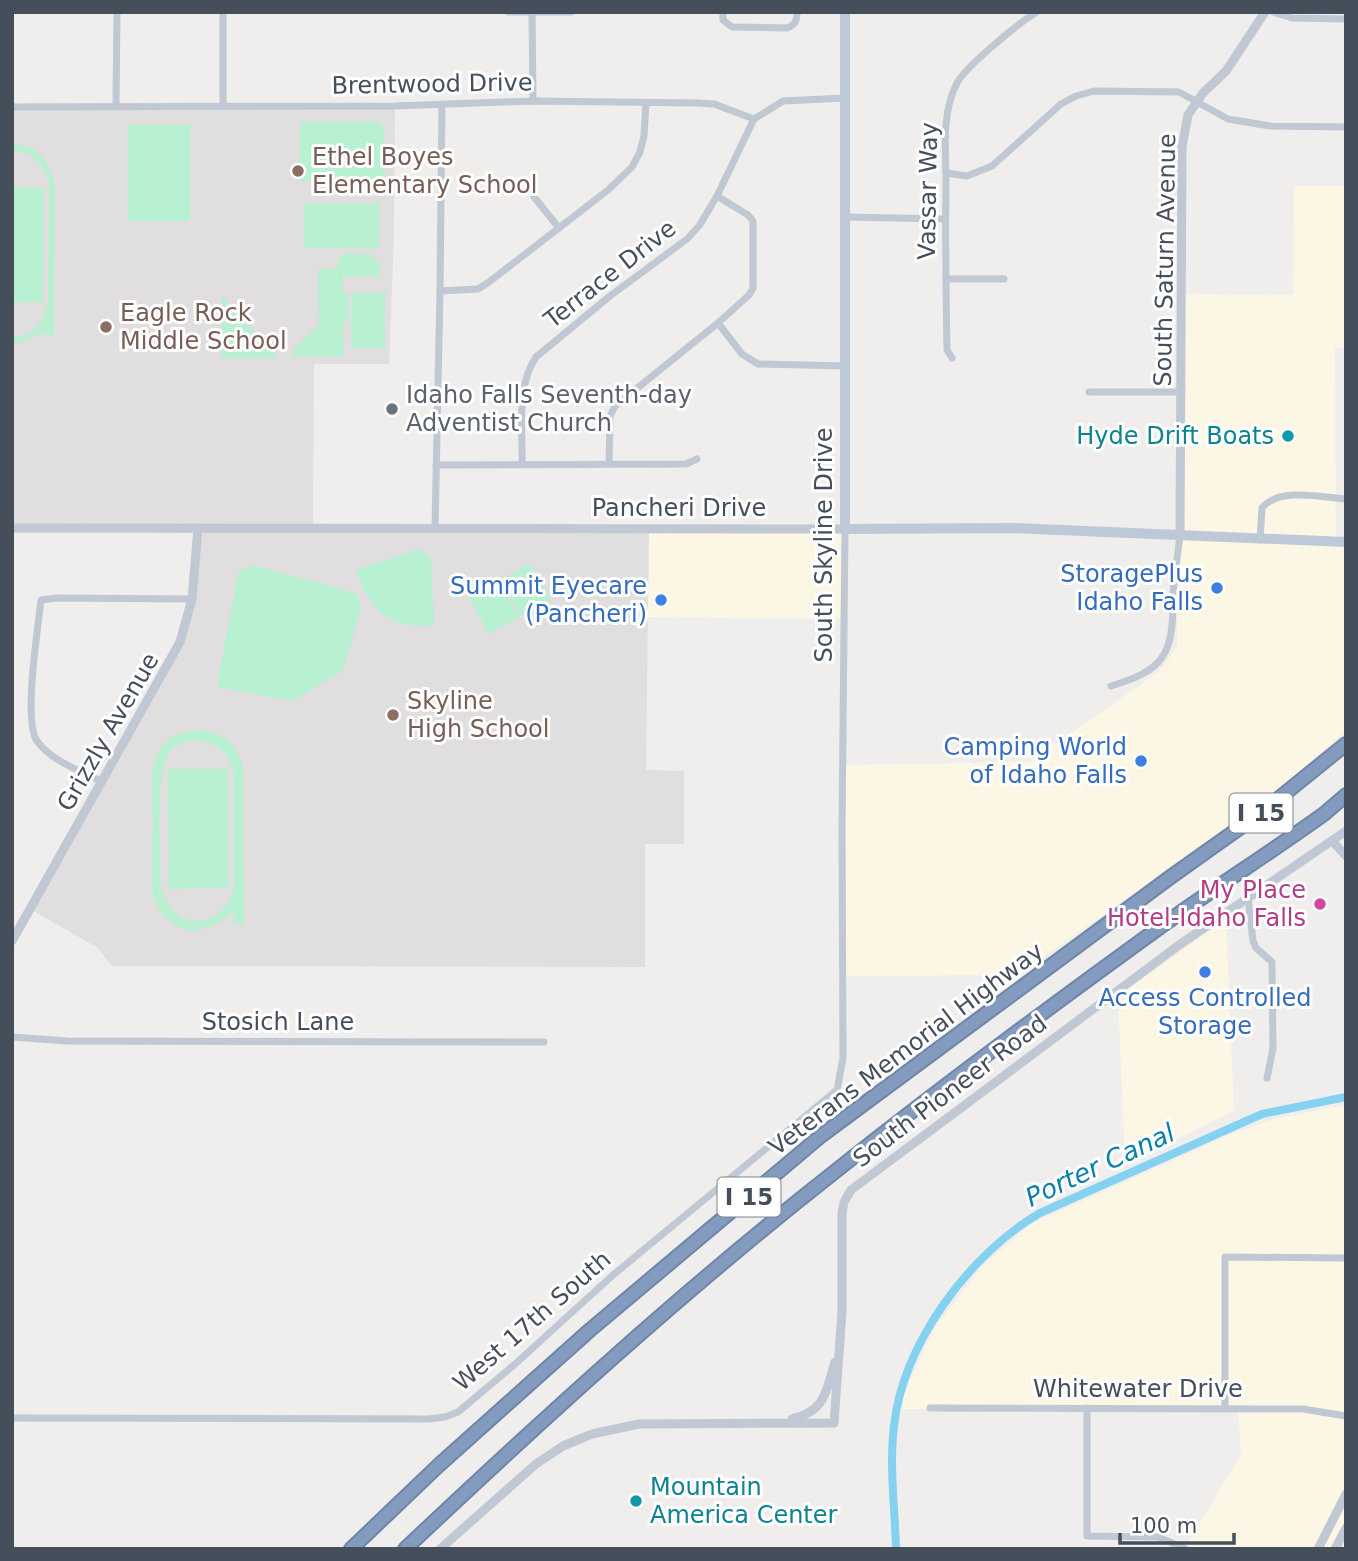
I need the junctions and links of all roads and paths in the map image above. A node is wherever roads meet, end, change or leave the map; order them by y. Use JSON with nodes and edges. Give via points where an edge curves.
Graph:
{"nodes":[{"id":1,"x":117,"y":12,"type":"edge"},
{"id":2,"x":223,"y":12,"type":"edge"},
{"id":3,"x":509,"y":12,"type":"edge"},
{"id":4,"x":570,"y":12,"type":"edge"},
{"id":5,"x":723,"y":12,"type":"edge"},
{"id":6,"x":797,"y":12,"type":"edge"},
{"id":7,"x":845,"y":12,"type":"edge"},
{"id":8,"x":1265,"y":12,"type":"edge"},
{"id":9,"x":1273,"y":12,"type":"edge"},
{"id":10,"x":532,"y":13,"type":"edge"},
{"id":11,"x":1034,"y":14,"type":"edge"},
{"id":12,"x":1346,"y":19,"type":"edge"},
{"id":13,"x":845,"y":98,"type":"junction"},
{"id":14,"x":533,"y":102,"type":"junction"},
{"id":15,"x":1197,"y":102,"type":"junction"},
{"id":16,"x":646,"y":103,"type":"junction"},
{"id":17,"x":442,"y":104,"type":"junction"},
{"id":18,"x":223,"y":105,"type":"junction"},
{"id":19,"x":116,"y":106,"type":"junction"},
{"id":20,"x":12,"y":107,"type":"edge"},
{"id":21,"x":754,"y":119,"type":"junction"},
{"id":22,"x":1346,"y":127,"type":"edge"},
{"id":23,"x":946,"y":173,"type":"junction"},
{"id":24,"x":717,"y":196,"type":"junction"},
{"id":25,"x":534,"y":197,"type":"dead end"},
{"id":26,"x":846,"y":217,"type":"junction"},
{"id":27,"x":945,"y":219,"type":"junction"},
{"id":28,"x":559,"y":229,"type":"junction"},
{"id":29,"x":946,"y":279,"type":"junction"},
{"id":30,"x":1004,"y":279,"type":"dead end"},
{"id":31,"x":440,"y":291,"type":"junction"},
{"id":32,"x":718,"y":323,"type":"junction"},
{"id":33,"x":952,"y":358,"type":"dead end"},
{"id":34,"x":846,"y":366,"type":"junction"},
{"id":35,"x":1089,"y":392,"type":"dead end"},
{"id":36,"x":1182,"y":392,"type":"junction"},
{"id":37,"x":697,"y":459,"type":"dead end"},
{"id":38,"x":522,"y":464,"type":"junction"},
{"id":39,"x":609,"y":464,"type":"junction"},
{"id":40,"x":436,"y":465,"type":"junction"},
{"id":41,"x":1346,"y":499,"type":"edge"},
{"id":42,"x":12,"y":528,"type":"edge"},
{"id":43,"x":198,"y":528,"type":"junction"},
{"id":44,"x":435,"y":528,"type":"junction"},
{"id":45,"x":845,"y":529,"type":"junction"},
{"id":46,"x":1180,"y":535,"type":"junction"},
{"id":47,"x":1260,"y":540,"type":"junction"},
{"id":48,"x":1346,"y":542,"type":"edge"},
{"id":49,"x":192,"y":599,"type":"junction"},
{"id":50,"x":1111,"y":686,"type":"dead end"},
{"id":51,"x":1346,"y":744,"type":"edge"},
{"id":52,"x":102,"y":782,"type":"junction"},
{"id":53,"x":1346,"y":795,"type":"edge"},
{"id":54,"x":1346,"y":832,"type":"edge"},
{"id":55,"x":1333,"y":842,"type":"junction"},
{"id":56,"x":1346,"y":856,"type":"edge"},
{"id":57,"x":1248,"y":898,"type":"junction"},
{"id":58,"x":17,"y":922,"type":"edge"},
{"id":59,"x":12,"y":941,"type":"edge"},
{"id":60,"x":12,"y":1038,"type":"edge"},
{"id":61,"x":544,"y":1042,"type":"dead end"},
{"id":62,"x":841,"y":1078,"type":"joint"},
{"id":63,"x":1267,"y":1078,"type":"dead end"},
{"id":64,"x":1346,"y":1258,"type":"edge"},
{"id":65,"x":839,"y":1347,"type":"junction"},
{"id":66,"x":930,"y":1408,"type":"dead end"},
{"id":67,"x":1087,"y":1408,"type":"junction"},
{"id":68,"x":1225,"y":1408,"type":"junction"},
{"id":69,"x":1346,"y":1416,"type":"edge"},
{"id":70,"x":12,"y":1418,"type":"edge"},
{"id":71,"x":774,"y":1423,"type":"junction"},
{"id":72,"x":1346,"y":1493,"type":"edge"},
{"id":73,"x":1346,"y":1528,"type":"edge"},
{"id":74,"x":351,"y":1549,"type":"edge"},
{"id":75,"x":405,"y":1549,"type":"edge"},
{"id":76,"x":440,"y":1549,"type":"edge"},
{"id":77,"x":1185,"y":1549,"type":"edge"},
{"id":78,"x":1318,"y":1549,"type":"edge"},
{"id":79,"x":1335,"y":1549,"type":"edge"}],
"edges":[{"from":1,"to":19,"type":"street"},
{"from":2,"to":18,"type":"street"},
{"from":3,"to":10,"type":"street"},
{"from":4,"to":10,"type":"street"},
{"from":5,"to":6,"type":"street","via":[[723,20],[732,27],[773,28],[793,26]]},
{"from":7,"to":13,"type":"main road","name":"South Skyline Drive"},
{"from":8,"to":15,"type":"street","name":"South Saturn Avenue","via":[[1226,71]]},
{"from":9,"to":12,"type":"street","via":[[1292,18]]},
{"from":10,"to":14,"type":"street"},
{"from":11,"to":23,"type":"street","name":"Vassar Way","via":[[958,81],[945,126]]},
{"from":13,"to":21,"type":"street","via":[[783,102]]},
{"from":13,"to":26,"type":"main road","name":"South Skyline Drive"},
{"from":14,"to":16,"type":"street","name":"Brentwood Drive"},
{"from":14,"to":17,"type":"street","name":"Brentwood Drive"},
{"from":15,"to":22,"type":"street","via":[[1228,119],[1270,126]]},
{"from":15,"to":23,"type":"street","via":[[1179,92],[1094,91],[1076,96],[992,166],[967,176]]},
{"from":15,"to":36,"type":"street","name":"South Saturn Avenue","via":[[1188,115],[1182,147]]},
{"from":16,"to":21,"type":"street","name":"Brentwood Drive","via":[[714,104]]},
{"from":16,"to":28,"type":"street","via":[[644,136],[632,167]]},
{"from":17,"to":18,"type":"street","name":"Brentwood Drive"},
{"from":17,"to":31,"type":"street"},
{"from":18,"to":19,"type":"street","name":"Brentwood Drive"},
{"from":19,"to":20,"type":"street","name":"Brentwood Drive"},
{"from":21,"to":24,"type":"street","name":"Terrace Drive"},
{"from":23,"to":27,"type":"street","name":"Vassar Way"},
{"from":24,"to":32,"type":"street","via":[[753,221],[753,288]]},
{"from":24,"to":38,"type":"street","name":"Terrace Drive","via":[[687,239],[536,357],[525,380]]},
{"from":25,"to":28,"type":"street"},
{"from":26,"to":27,"type":"street"},
{"from":26,"to":34,"type":"main road","name":"South Skyline Drive"},
{"from":27,"to":29,"type":"street","name":"Vassar Way"},
{"from":28,"to":31,"type":"street","via":[[478,289]]},
{"from":29,"to":30,"type":"street"},
{"from":29,"to":33,"type":"street","name":"Vassar Way","via":[[947,350]]},
{"from":31,"to":40,"type":"street"},
{"from":32,"to":34,"type":"street","via":[[742,354],[758,364]]},
{"from":32,"to":39,"type":"street","via":[[615,406]]},
{"from":34,"to":45,"type":"main road","name":"South Skyline Drive"},
{"from":35,"to":36,"type":"street"},
{"from":36,"to":46,"type":"street","name":"South Saturn Avenue"},
{"from":37,"to":39,"type":"street","via":[[685,464]]},
{"from":38,"to":39,"type":"street"},
{"from":38,"to":40,"type":"street"},
{"from":40,"to":44,"type":"street"},
{"from":41,"to":47,"type":"street","via":[[1275,498],[1262,508]]},
{"from":42,"to":43,"type":"street","name":"Pancheri Drive"},
{"from":43,"to":44,"type":"street","name":"Pancheri Drive"},
{"from":43,"to":49,"type":"street","name":"Grizzly Avenue"},
{"from":44,"to":45,"type":"street","name":"Pancheri Drive"},
{"from":45,"to":46,"type":"main road","name":"Pancheri Drive","via":[[1013,528]]},
{"from":45,"to":62,"type":"street","name":"South Skyline Drive"},
{"from":46,"to":47,"type":"main road","name":"Pancheri Drive"},
{"from":46,"to":50,"type":"street","via":[[1170,644],[1150,671]]},
{"from":47,"to":48,"type":"main road","name":"Pancheri Drive"},
{"from":49,"to":52,"type":"street","name":"Grizzly Avenue","via":[[172,659]]},
{"from":49,"to":52,"type":"street","via":[[41,600],[32,733],[46,751]]},
{"from":51,"to":74,"type":"highway","name":"Veterans Memorial Highway","number":"I 15","via":[[1262,812],[822,1135],[590,1330]]},
{"from":52,"to":58,"type":"street","name":"Grizzly Avenue"},
{"from":53,"to":75,"type":"highway","number":"I 15","via":[[994,1049],[831,1175],[643,1331]]},
{"from":54,"to":55,"type":"street","name":"South Pioneer Road"},
{"from":55,"to":56,"type":"street"},
{"from":55,"to":57,"type":"street","name":"South Pioneer Road"},
{"from":57,"to":63,"type":"street","via":[[1256,948],[1272,962],[1273,1048]]},
{"from":57,"to":65,"type":"street","name":"South Pioneer Road","via":[[851,1190],[842,1213]]},
{"from":58,"to":59,"type":"street","name":"Grizzly Avenue"},
{"from":60,"to":61,"type":"street","name":"Stosich Lane"},
{"from":62,"to":70,"type":"street","name":"West 17th South","via":[[825,1102],[613,1275],[458,1412],[428,1419]]},
{"from":64,"to":68,"type":"street","via":[[1225,1257]]},
{"from":65,"to":71,"type":"street","via":[[824,1398],[816,1409]]},
{"from":65,"to":71,"type":"street","name":"South Pioneer Road","via":[[834,1423]]},
{"from":66,"to":67,"type":"street","name":"Whitewater Drive"},
{"from":67,"to":68,"type":"street","name":"Whitewater Drive"},
{"from":67,"to":77,"type":"street","via":[[1087,1536],[1158,1537]]},
{"from":68,"to":69,"type":"street","name":"Whitewater Drive","via":[[1310,1410]]},
{"from":71,"to":76,"type":"street","name":"South Pioneer Road","via":[[639,1424],[592,1434],[536,1464]]},
{"from":72,"to":78,"type":"street"},
{"from":73,"to":79,"type":"street"}]}
